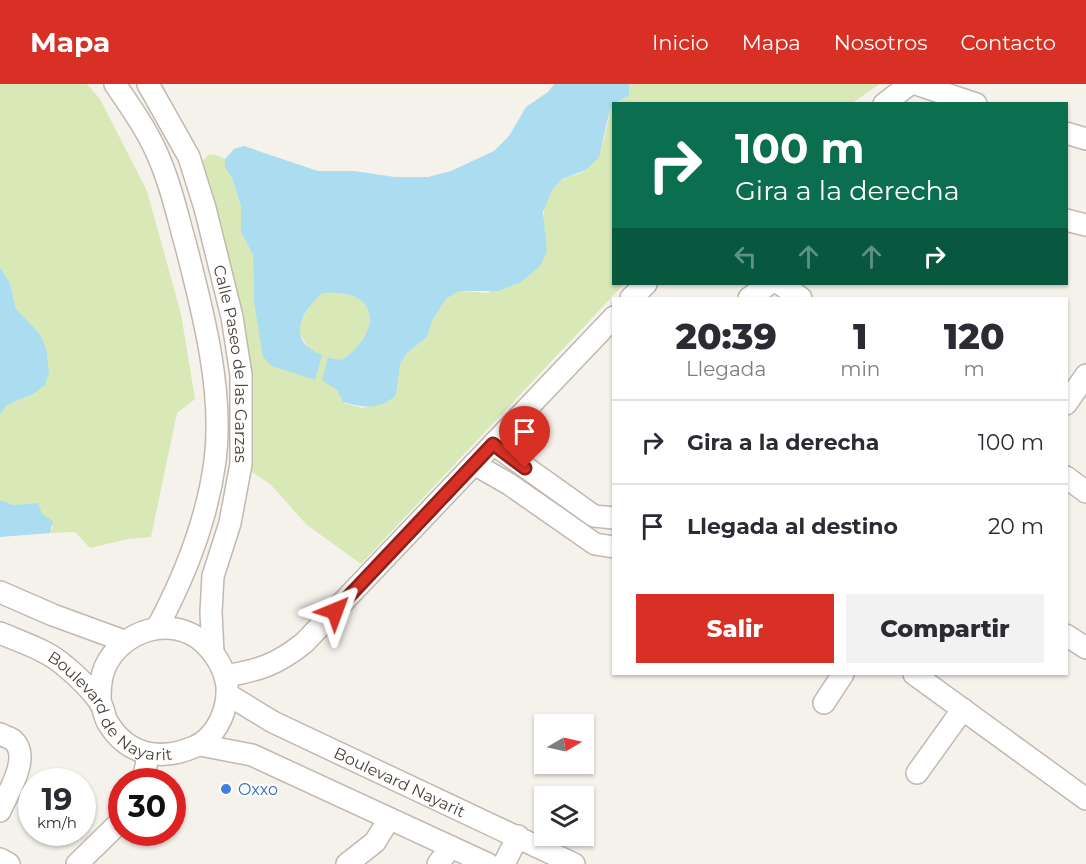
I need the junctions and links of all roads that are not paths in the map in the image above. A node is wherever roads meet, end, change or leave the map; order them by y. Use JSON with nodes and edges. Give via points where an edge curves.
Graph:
{"nodes":[{"id":1,"x":115,"y":84,"type":"edge"},
{"id":2,"x":148,"y":84,"type":"edge"},
{"id":3,"x":910,"y":84,"type":"edge"},
{"id":4,"x":916,"y":84,"type":"edge"},
{"id":5,"x":887,"y":102,"type":"edge"},
{"id":6,"x":970,"y":102,"type":"edge"},
{"id":7,"x":1068,"y":134,"type":"edge"},
{"id":8,"x":1086,"y":139,"type":"edge"},
{"id":9,"x":1068,"y":220,"type":"edge"},
{"id":10,"x":1086,"y":225,"type":"edge"},
{"id":11,"x":645,"y":285,"type":"edge"},
{"id":12,"x":768,"y":285,"type":"edge"},
{"id":13,"x":782,"y":285,"type":"edge"},
{"id":14,"x":632,"y":297,"type":"edge"},
{"id":15,"x":750,"y":297,"type":"edge"},
{"id":16,"x":800,"y":297,"type":"edge"},
{"id":17,"x":612,"y":319,"type":"edge"},
{"id":18,"x":1086,"y":375,"type":"edge"},
{"id":19,"x":1068,"y":401,"type":"edge"},
{"id":20,"x":493,"y":444,"type":"junction"},
{"id":21,"x":215,"y":460,"type":"junction"},
{"id":22,"x":241,"y":464,"type":"junction"},
{"id":23,"x":474,"y":464,"type":"junction"},
{"id":24,"x":1068,"y":478,"type":"edge"},
{"id":25,"x":1086,"y":492,"type":"edge"},
{"id":26,"x":612,"y":518,"type":"edge"},
{"id":27,"x":612,"y":547,"type":"edge"},
{"id":28,"x":0,"y":592,"type":"edge"},
{"id":29,"x":157,"y":628,"type":"junction"},
{"id":30,"x":0,"y":633,"type":"edge"},
{"id":31,"x":1068,"y":635,"type":"edge"},
{"id":32,"x":124,"y":642,"type":"junction"},
{"id":33,"x":1086,"y":648,"type":"edge"},
{"id":34,"x":213,"y":653,"type":"junction"},
{"id":35,"x":842,"y":675,"type":"edge"},
{"id":36,"x":915,"y":675,"type":"edge"},
{"id":37,"x":226,"y":685,"type":"junction"},
{"id":38,"x":100,"y":703,"type":"junction"},
{"id":39,"x":824,"y":703,"type":"dead end"},
{"id":40,"x":963,"y":709,"type":"junction"},
{"id":41,"x":0,"y":734,"type":"edge"},
{"id":42,"x":200,"y":745,"type":"junction"},
{"id":43,"x":148,"y":755,"type":"junction"},
{"id":44,"x":146,"y":768,"type":"edge"},
{"id":45,"x":917,"y":773,"type":"dead end"},
{"id":46,"x":1086,"y":799,"type":"edge"},
{"id":47,"x":0,"y":811,"type":"edge"},
{"id":48,"x":389,"y":819,"type":"junction"},
{"id":49,"x":108,"y":834,"type":"edge"},
{"id":50,"x":518,"y":836,"type":"junction"},
{"id":51,"x":451,"y":846,"type":"junction"},
{"id":52,"x":0,"y":859,"type":"edge"},
{"id":53,"x":9,"y":864,"type":"edge"},
{"id":54,"x":77,"y":864,"type":"edge"},
{"id":55,"x":347,"y":864,"type":"edge"},
{"id":56,"x":438,"y":864,"type":"edge"},
{"id":57,"x":488,"y":864,"type":"edge"},
{"id":58,"x":504,"y":864,"type":"edge"},
{"id":59,"x":574,"y":864,"type":"edge"}],
"edges":[{"from":1,"to":21,"type":"street","name":"Calle Paseo de las Garzas","via":[[161,162],[185,244],[211,359]]},
{"from":2,"to":22,"type":"street","name":"Calle Paseo de las Garzas","via":[[189,157],[232,317],[241,375]]},
{"from":3,"to":5,"type":"street"},
{"from":4,"to":6,"type":"street"},
{"from":7,"to":8,"type":"street"},
{"from":9,"to":10,"type":"street"},
{"from":11,"to":14,"type":"street"},
{"from":12,"to":15,"type":"street"},
{"from":13,"to":16,"type":"street"},
{"from":17,"to":20,"type":"street"},
{"from":18,"to":19,"type":"street"},
{"from":20,"to":23,"type":"street"},
{"from":20,"to":26,"type":"street","via":[[594,516]]},
{"from":21,"to":22,"type":"street"},
{"from":21,"to":29,"type":"street","name":"Calle Paseo de las Garzas","via":[[189,564]]},
{"from":22,"to":34,"type":"street","name":"Calle Paseo de las Garzas","via":[[230,523],[213,576]]},
{"from":23,"to":27,"type":"street","via":[[595,544]]},
{"from":23,"to":37,"type":"street","via":[[304,643],[281,661]]},
{"from":24,"to":25,"type":"street"},
{"from":28,"to":32,"type":"street"},
{"from":29,"to":32,"type":"street"},
{"from":29,"to":34,"type":"street","via":[[188,633]]},
{"from":30,"to":38,"type":"street","name":"Boulevard de Nayarit","via":[[64,665]]},
{"from":31,"to":33,"type":"street"},
{"from":32,"to":38,"type":"street","via":[[104,669]]},
{"from":34,"to":37,"type":"street"},
{"from":35,"to":39,"type":"street"},
{"from":36,"to":40,"type":"street"},
{"from":37,"to":42,"type":"street","name":"Boulevard de Nayarit","via":[[224,713]]},
{"from":37,"to":50,"type":"street","name":"Boulevard Nayarit","via":[[273,722]]},
{"from":38,"to":43,"type":"street","name":"Boulevard de Nayarit","via":[[117,736]]},
{"from":40,"to":45,"type":"street"},
{"from":40,"to":46,"type":"street"},
{"from":41,"to":47,"type":"street","via":[[14,741],[20,764]]},
{"from":42,"to":43,"type":"street","name":"Boulevard de Nayarit","via":[[176,755]]},
{"from":42,"to":48,"type":"street","via":[[252,755]]},
{"from":43,"to":44,"type":"street"},
{"from":48,"to":51,"type":"street"},
{"from":48,"to":55,"type":"street","via":[[375,842]]},
{"from":49,"to":54,"type":"street"},
{"from":50,"to":58,"type":"street"},
{"from":50,"to":59,"type":"street","name":"Boulevard Nayarit"},
{"from":51,"to":56,"type":"street"},
{"from":51,"to":57,"type":"street"},
{"from":52,"to":53,"type":"street"}]}
